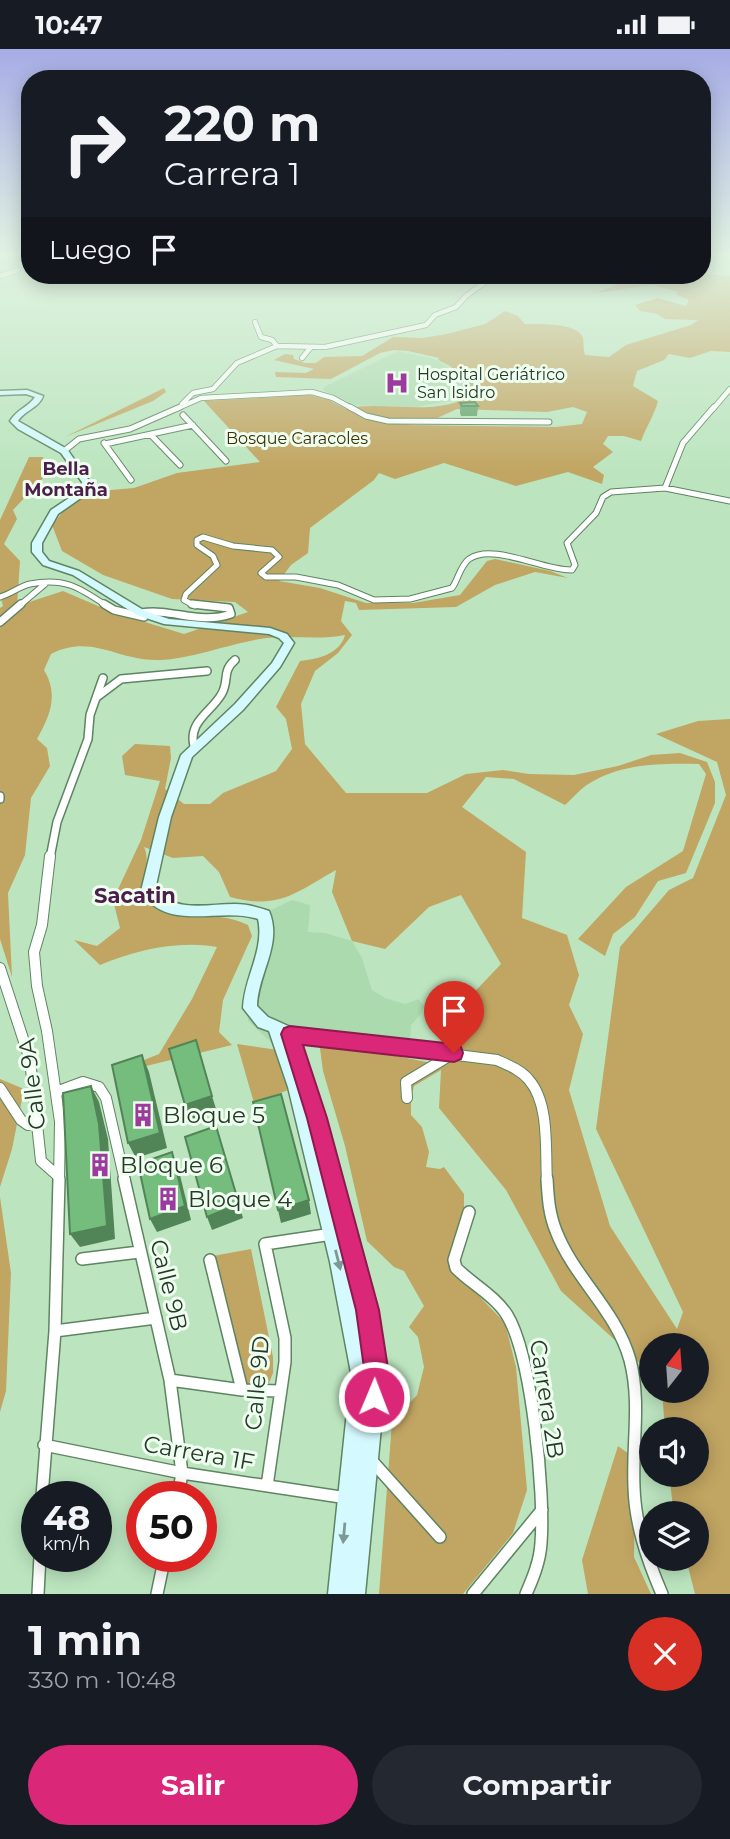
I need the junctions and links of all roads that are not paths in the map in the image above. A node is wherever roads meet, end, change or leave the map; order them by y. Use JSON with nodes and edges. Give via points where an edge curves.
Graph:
{"nodes":[{"id":1,"x":257,"y":326,"type":"edge"},
{"id":2,"x":423,"y":326,"type":"edge"},
{"id":3,"x":277,"y":346,"type":"junction"},
{"id":4,"x":311,"y":347,"type":"junction"},
{"id":5,"x":302,"y":358,"type":"dead end"},
{"id":6,"x":0,"y":393,"type":"edge"},
{"id":7,"x":728,"y":393,"type":"edge"},
{"id":8,"x":176,"y":409,"type":"junction"},
{"id":9,"x":183,"y":415,"type":"dead end"},
{"id":10,"x":549,"y":422,"type":"dead end"},
{"id":11,"x":193,"y":425,"type":"junction"},
{"id":12,"x":96,"y":435,"type":"junction"},
{"id":13,"x":151,"y":435,"type":"junction"},
{"id":14,"x":105,"y":444,"type":"junction"},
{"id":15,"x":64,"y":451,"type":"junction"},
{"id":16,"x":226,"y":461,"type":"dead end"},
{"id":17,"x":180,"y":465,"type":"dead end"},
{"id":18,"x":131,"y":480,"type":"dead end"},
{"id":19,"x":665,"y":488,"type":"junction"},
{"id":20,"x":730,"y":501,"type":"edge"},
{"id":21,"x":45,"y":584,"type":"junction"},
{"id":22,"x":0,"y":597,"type":"edge"},
{"id":23,"x":141,"y":613,"type":"junction"},
{"id":24,"x":0,"y":622,"type":"edge"},
{"id":25,"x":168,"y":622,"type":"junction"},
{"id":26,"x":236,"y":660,"type":"dead end"},
{"id":27,"x":207,"y":671,"type":"dead end"},
{"id":28,"x":103,"y":678,"type":"dead end"},
{"id":29,"x":95,"y":699,"type":"junction"},
{"id":30,"x":194,"y":746,"type":"junction"},
{"id":31,"x":0,"y":968,"type":"edge"},
{"id":32,"x":283,"y":1032,"type":"junction"},
{"id":33,"x":454,"y":1053,"type":"junction"},
{"id":34,"x":0,"y":1088,"type":"edge"},
{"id":35,"x":56,"y":1092,"type":"junction"},
{"id":36,"x":407,"y":1098,"type":"dead end"},
{"id":37,"x":37,"y":1123,"type":"junction"},
{"id":38,"x":58,"y":1175,"type":"junction"},
{"id":39,"x":469,"y":1212,"type":"dead end"},
{"id":40,"x":332,"y":1234,"type":"junction"},
{"id":41,"x":139,"y":1252,"type":"junction"},
{"id":42,"x":82,"y":1259,"type":"dead end"},
{"id":43,"x":210,"y":1260,"type":"dead end"},
{"id":44,"x":156,"y":1318,"type":"junction"},
{"id":45,"x":55,"y":1331,"type":"junction"},
{"id":46,"x":170,"y":1380,"type":"junction"},
{"id":47,"x":242,"y":1390,"type":"junction"},
{"id":48,"x":280,"y":1391,"type":"junction"},
{"id":49,"x":44,"y":1445,"type":"junction"},
{"id":50,"x":369,"y":1458,"type":"junction"},
{"id":51,"x":182,"y":1473,"type":"junction"},
{"id":52,"x":43,"y":1481,"type":"edge"},
{"id":53,"x":181,"y":1481,"type":"edge"},
{"id":54,"x":267,"y":1486,"type":"junction"},
{"id":55,"x":347,"y":1498,"type":"junction"},
{"id":56,"x":542,"y":1510,"type":"junction"},
{"id":57,"x":440,"y":1537,"type":"dead end"},
{"id":58,"x":39,"y":1572,"type":"edge"},
{"id":59,"x":162,"y":1572,"type":"edge"},
{"id":60,"x":38,"y":1594,"type":"edge"},
{"id":61,"x":157,"y":1594,"type":"edge"},
{"id":62,"x":338,"y":1594,"type":"edge"},
{"id":63,"x":355,"y":1594,"type":"edge"},
{"id":64,"x":473,"y":1594,"type":"edge"},
{"id":65,"x":526,"y":1594,"type":"edge"},
{"id":66,"x":662,"y":1594,"type":"edge"}],
"edges":[{"from":1,"to":3,"type":"street","via":[[261,337]]},
{"from":2,"to":4,"type":"street"},
{"from":3,"to":4,"type":"street"},
{"from":3,"to":8,"type":"street","via":[[237,363],[212,389],[193,393]]},
{"from":4,"to":5,"type":"street"},
{"from":6,"to":15,"type":"main road","via":[[36,393],[37,402],[14,421]]},
{"from":7,"to":19,"type":"street","via":[[683,443]]},
{"from":8,"to":10,"type":"street","via":[[210,397],[312,392],[388,421]]},
{"from":8,"to":12,"type":"street","via":[[130,429]]},
{"from":9,"to":11,"type":"street"},
{"from":11,"to":13,"type":"street"},
{"from":11,"to":16,"type":"street"},
{"from":12,"to":14,"type":"street"},
{"from":12,"to":15,"type":"street","via":[[76,440]]},
{"from":13,"to":14,"type":"street"},
{"from":13,"to":17,"type":"street"},
{"from":14,"to":18,"type":"street"},
{"from":15,"to":23,"type":"main road","via":[[87,487],[54,512],[37,543],[37,552],[46,563],[76,573]]},
{"from":19,"to":20,"type":"street"},
{"from":19,"to":23,"type":"street","via":[[606,494],[596,513],[567,543],[575,565],[569,571],[484,555],[469,559],[452,588],[410,599],[374,600],[338,585],[261,575],[279,557],[272,550],[203,537],[197,545],[213,556],[217,565],[188,590],[184,600],[197,606],[229,608],[232,614],[191,618],[155,610]]},
{"from":21,"to":22,"type":"street","via":[[28,584]]},
{"from":21,"to":24,"type":"street"},
{"from":21,"to":25,"type":"street","via":[[72,583],[114,610]]},
{"from":23,"to":25,"type":"main road"},
{"from":25,"to":30,"type":"main road","via":[[270,631],[289,643],[239,707]]},
{"from":26,"to":30,"type":"street","via":[[227,667],[223,692],[192,732]]},
{"from":27,"to":29,"type":"street","via":[[121,679]]},
{"from":28,"to":29,"type":"street","name":"Calle 9A"},
{"from":29,"to":35,"type":"street","name":"Calle 9A","via":[[88,739],[58,822],[34,952]]},
{"from":30,"to":32,"type":"main road","via":[[182,764],[164,817],[148,891],[171,908],[248,909],[264,915],[269,939],[250,1008],[263,1022]]},
{"from":31,"to":37,"type":"street","via":[[30,1060]]},
{"from":32,"to":33,"type":"street"},
{"from":32,"to":40,"type":"main road"},
{"from":32,"to":50,"type":"main road","via":[[317,1118],[367,1310],[377,1375]]},
{"from":33,"to":36,"type":"street","via":[[405,1082]]},
{"from":33,"to":66,"type":"street","via":[[497,1060],[515,1069],[532,1083],[540,1101],[550,1215],[565,1253],[599,1294],[629,1357],[637,1410],[634,1489],[643,1551]]},
{"from":34,"to":37,"type":"street","via":[[21,1120],[28,1125]]},
{"from":35,"to":38,"type":"street","name":"Calle 9A"},
{"from":35,"to":41,"type":"street","name":"Calle 9B","via":[[83,1083],[99,1087],[106,1098]]},
{"from":37,"to":38,"type":"street","via":[[41,1161]]},
{"from":38,"to":45,"type":"street","name":"Calle 9A"},
{"from":39,"to":56,"type":"street","name":"Carrera 2B","via":[[454,1260],[456,1268],[507,1315],[520,1345]]},
{"from":40,"to":48,"type":"street","name":"Calle 9D","via":[[265,1244],[285,1338]]},
{"from":40,"to":55,"type":"main road","one_way":true,"via":[[360,1373]]},
{"from":41,"to":42,"type":"street"},
{"from":41,"to":44,"type":"street","name":"Calle 9B"},
{"from":43,"to":47,"type":"street"},
{"from":44,"to":45,"type":"street"},
{"from":44,"to":46,"type":"street","name":"Calle 9B"},
{"from":45,"to":49,"type":"street","name":"Calle 9A"},
{"from":46,"to":47,"type":"street"},
{"from":46,"to":51,"type":"street","name":"Calle 9B"},
{"from":47,"to":48,"type":"street"},
{"from":48,"to":54,"type":"street","name":"Calle 9D"},
{"from":49,"to":51,"type":"street","name":"Carrera 1F"},
{"from":49,"to":52,"type":"street","name":"Calle 9A"},
{"from":50,"to":57,"type":"street"},
{"from":50,"to":63,"type":"main road"},
{"from":51,"to":53,"type":"street","name":"Calle 9B"},
{"from":51,"to":54,"type":"street","name":"Carrera 1F"},
{"from":54,"to":55,"type":"street","name":"Carrera 1F"},
{"from":55,"to":62,"type":"main road","one_way":true},
{"from":56,"to":64,"type":"street"},
{"from":56,"to":65,"type":"street","via":[[537,1568]]},
{"from":58,"to":60,"type":"street"},
{"from":59,"to":61,"type":"street"}]}
